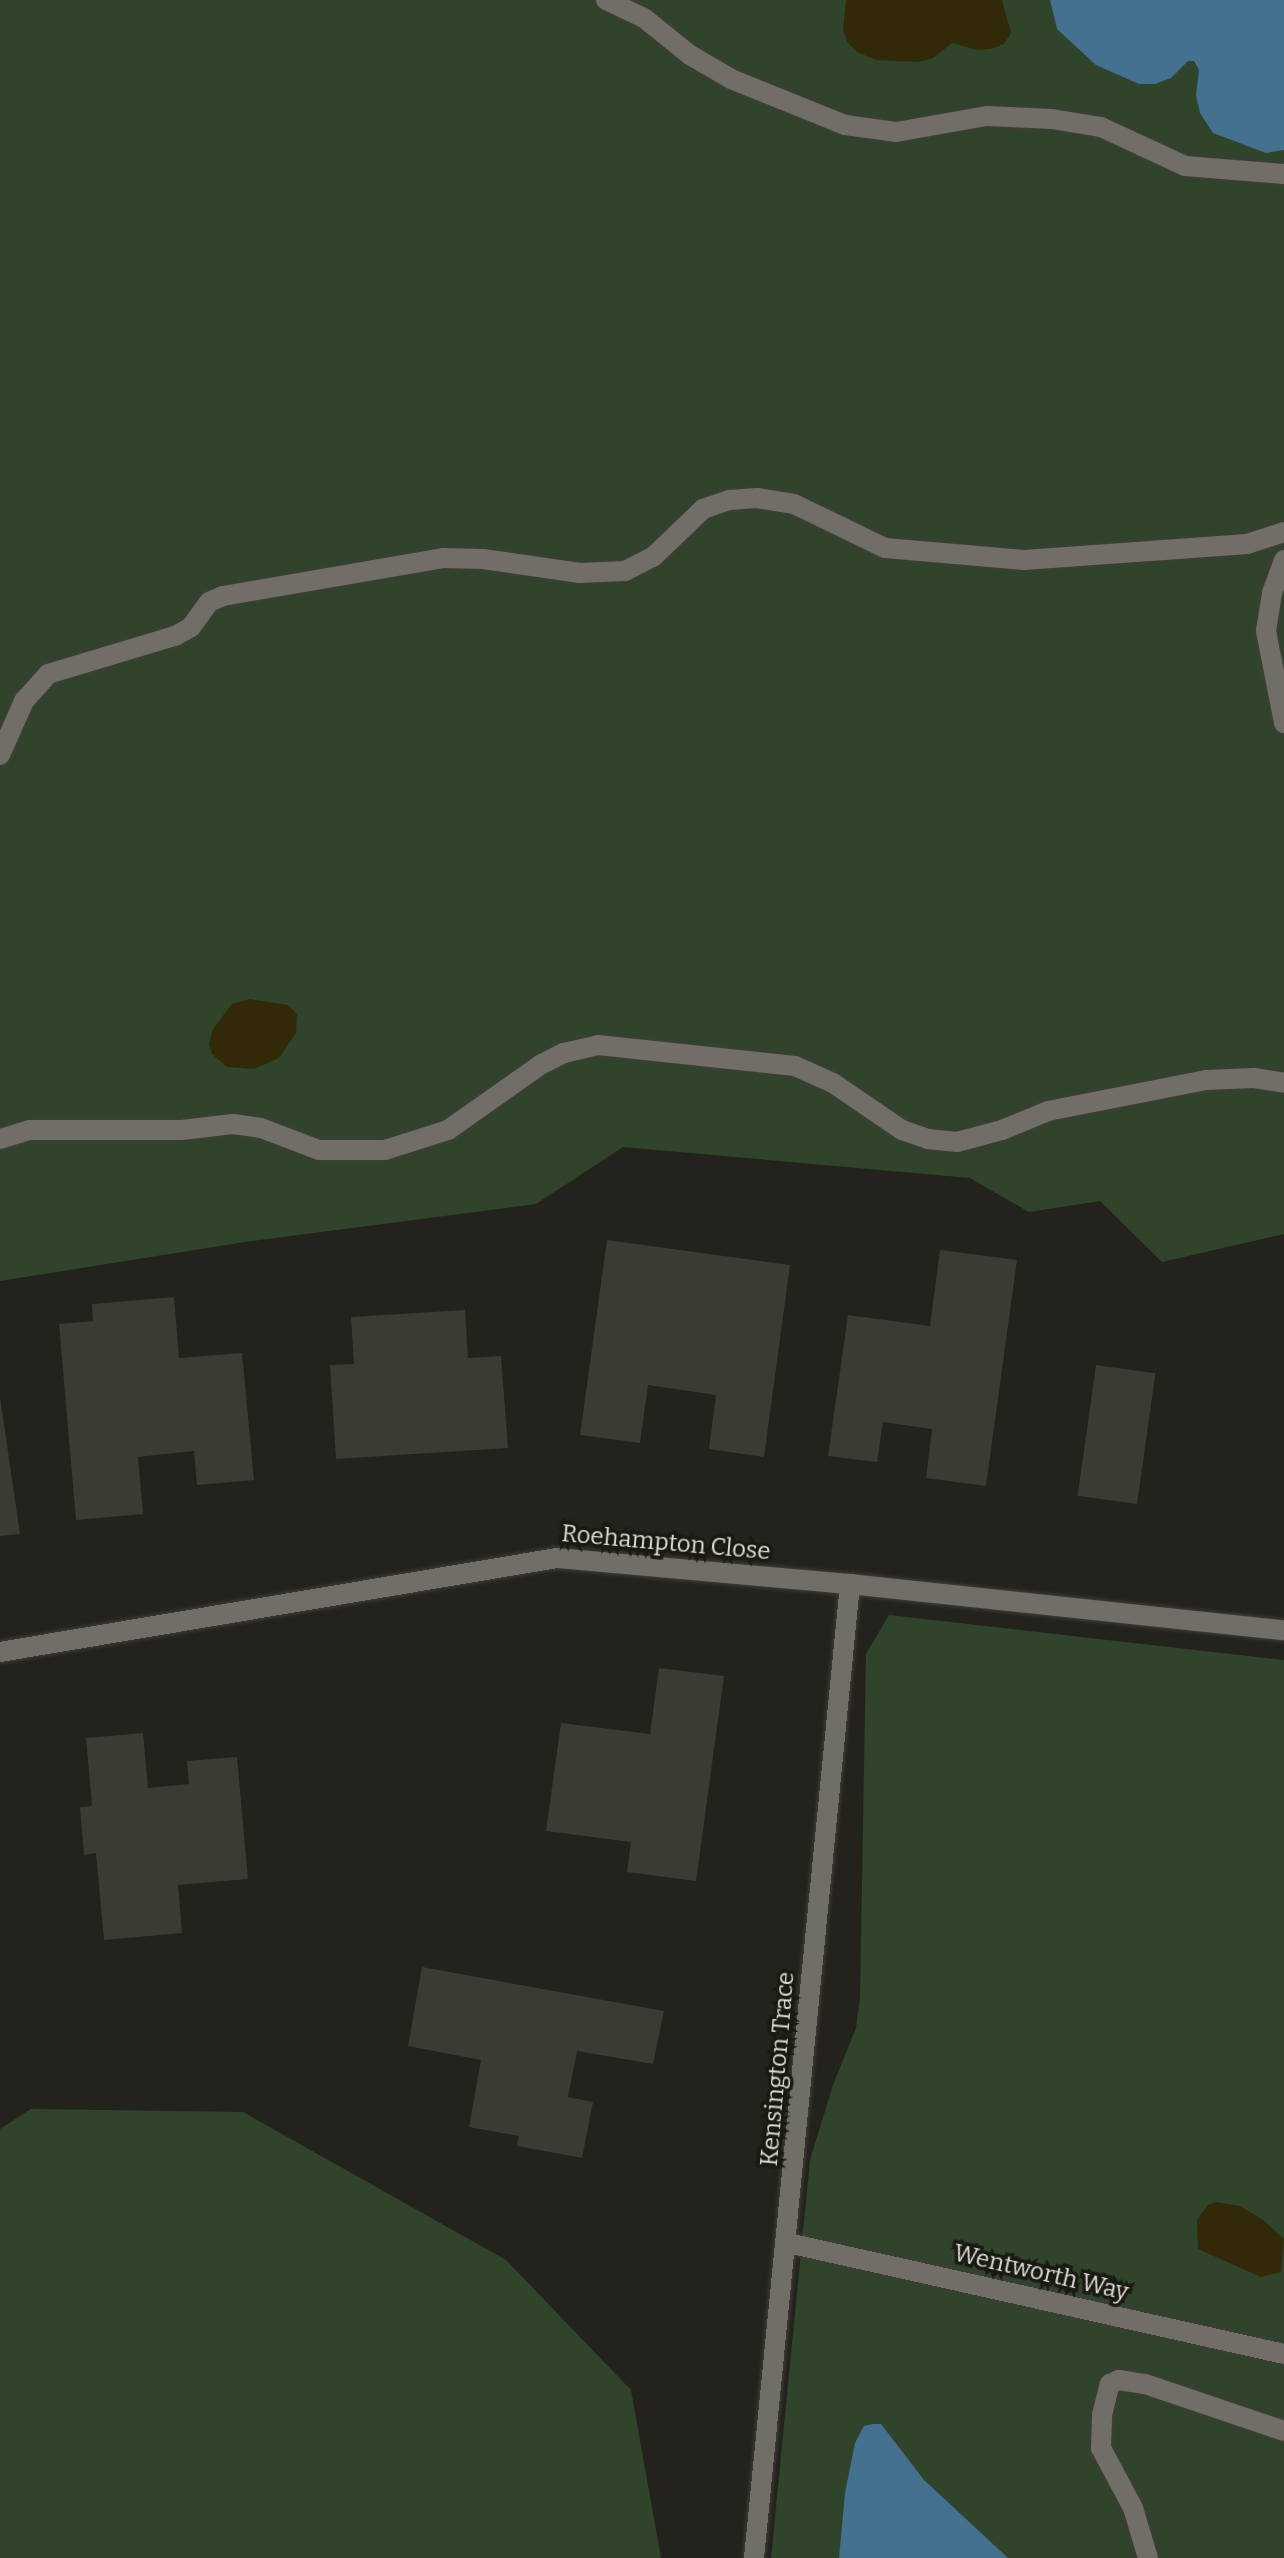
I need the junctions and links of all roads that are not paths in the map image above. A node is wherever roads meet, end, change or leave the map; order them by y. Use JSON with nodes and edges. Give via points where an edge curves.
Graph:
{"nodes":[{"id":1,"x":606,"y":0,"type":"edge"},
{"id":2,"x":1284,"y":174,"type":"edge"},
{"id":3,"x":1284,"y":532,"type":"edge"},
{"id":4,"x":1284,"y":560,"type":"edge"},
{"id":5,"x":1279,"y":676,"type":"edge"},
{"id":6,"x":1284,"y":723,"type":"edge"},
{"id":7,"x":0,"y":755,"type":"edge"},
{"id":8,"x":1284,"y":1083,"type":"edge"},
{"id":9,"x":0,"y":1139,"type":"edge"},
{"id":10,"x":850,"y":1584,"type":"junction"},
{"id":11,"x":1284,"y":1630,"type":"edge"},
{"id":12,"x":0,"y":1652,"type":"edge"},
{"id":13,"x":788,"y":2243,"type":"junction"},
{"id":14,"x":1284,"y":2354,"type":"edge"},
{"id":15,"x":1284,"y":2431,"type":"edge"},
{"id":16,"x":754,"y":2558,"type":"edge"},
{"id":17,"x":1148,"y":2558,"type":"edge"}],
"edges":[{"from":1,"to":2,"type":"street","via":[[644,18],[731,79],[845,125],[896,132],[987,116],[1052,119],[1101,127],[1185,166]]},
{"from":3,"to":7,"type":"street","via":[[1247,544],[1110,556],[982,558],[885,548],[794,504],[729,500],[703,509],[653,557],[625,571],[580,573],[443,558],[223,596],[209,602],[191,627],[175,636],[48,674],[24,701]]},
{"from":4,"to":5,"type":"street","via":[[1266,631]]},
{"from":5,"to":6,"type":"street"},
{"from":8,"to":9,"type":"street","via":[[1206,1080],[1048,1111],[957,1142],[902,1130],[833,1083],[795,1066],[598,1045],[540,1065],[448,1130],[385,1150],[319,1150],[261,1128],[233,1124],[182,1130],[29,1130]]},
{"from":10,"to":11,"type":"street","name":"Roehampton Close"},
{"from":10,"to":12,"type":"street","name":"Roehampton Close","via":[[557,1558]]},
{"from":10,"to":13,"type":"street","name":"Kensington Trace"},
{"from":13,"to":14,"type":"street","name":"Wentworth Way"},
{"from":13,"to":16,"type":"street","name":"Kensington Trace"},
{"from":15,"to":17,"type":"street","via":[[1145,2384],[1110,2384],[1100,2424],[1101,2448],[1133,2508]]}]}
